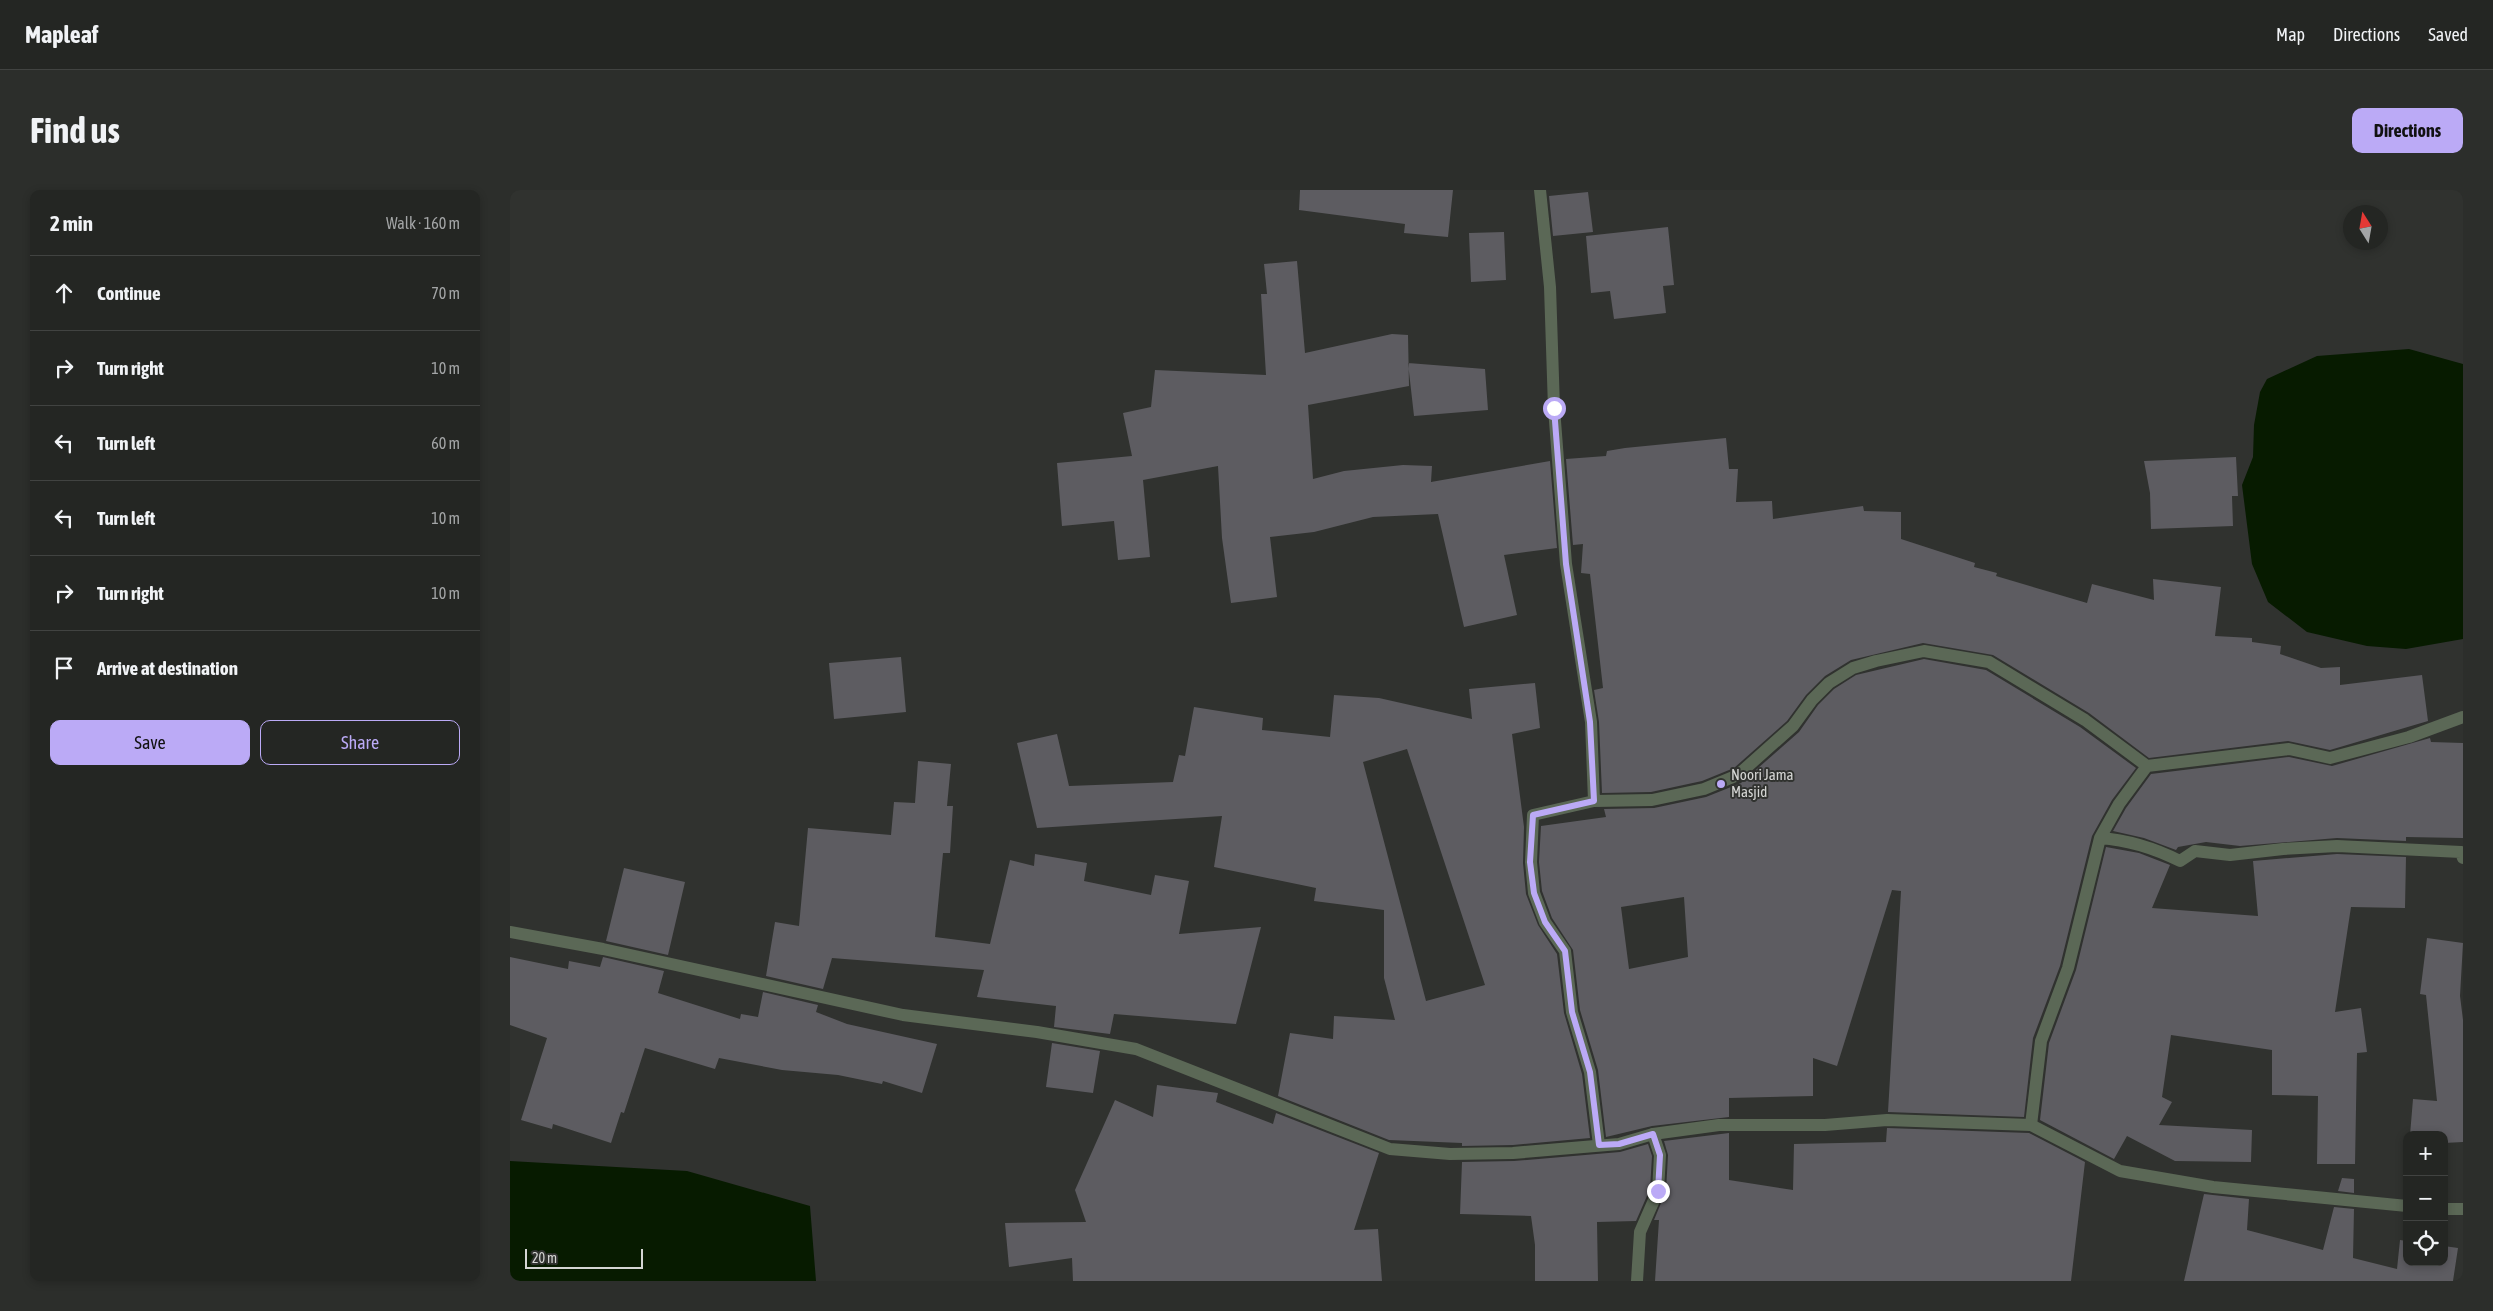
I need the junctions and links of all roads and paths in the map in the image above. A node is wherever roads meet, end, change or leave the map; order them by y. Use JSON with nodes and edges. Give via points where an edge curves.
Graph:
{"nodes":[{"id":1,"x":1540,"y":190,"type":"edge"},
{"id":2,"x":2463,"y":717,"type":"edge"},
{"id":3,"x":2147,"y":766,"type":"junction"},
{"id":4,"x":1594,"y":801,"type":"junction"},
{"id":5,"x":2100,"y":838,"type":"junction"},
{"id":6,"x":2463,"y":858,"type":"edge"},
{"id":7,"x":510,"y":932,"type":"edge"},
{"id":8,"x":2031,"y":1125,"type":"junction"},
{"id":9,"x":1653,"y":1134,"type":"junction"},
{"id":10,"x":1599,"y":1145,"type":"junction"},
{"id":11,"x":2403,"y":1206,"type":"edge"},
{"id":12,"x":2448,"y":1209,"type":"edge"},
{"id":13,"x":2463,"y":1209,"type":"edge"},
{"id":14,"x":1637,"y":1281,"type":"edge"}],
"edges":[{"from":1,"to":4,"type":"street","via":[[1550,287],[1554,408],[1566,564],[1590,722]]},
{"from":2,"to":3,"type":"street","via":[[2409,737],[2330,758],[2289,749]]},
{"from":3,"to":4,"type":"street","via":[[2085,720],[1989,662],[1924,650],[1853,668],[1829,684],[1793,726],[1738,775],[1704,789],[1652,800]]},
{"from":3,"to":5,"type":"street","via":[[2119,804]]},
{"from":4,"to":10,"type":"street","via":[[1533,815],[1530,862],[1534,893],[1545,922],[1565,951],[1572,1012],[1590,1072]]},
{"from":5,"to":6,"type":"street","via":[[2124,839],[2180,861],[2195,851],[2230,855],[2337,846],[2461,852]]},
{"from":5,"to":8,"type":"street","via":[[2068,968],[2040,1041]]},
{"from":7,"to":10,"type":"street","via":[[603,949],[902,1015],[1136,1048],[1390,1149],[1450,1154]]},
{"from":8,"to":9,"type":"street","via":[[1887,1120],[1825,1125],[1719,1125]]},
{"from":8,"to":11,"type":"street","via":[[2120,1172],[2213,1187]]},
{"from":9,"to":10,"type":"street","via":[[1619,1144]]},
{"from":9,"to":14,"type":"street","via":[[1660,1155],[1658,1191],[1640,1232]]},
{"from":12,"to":13,"type":"street"}]}
